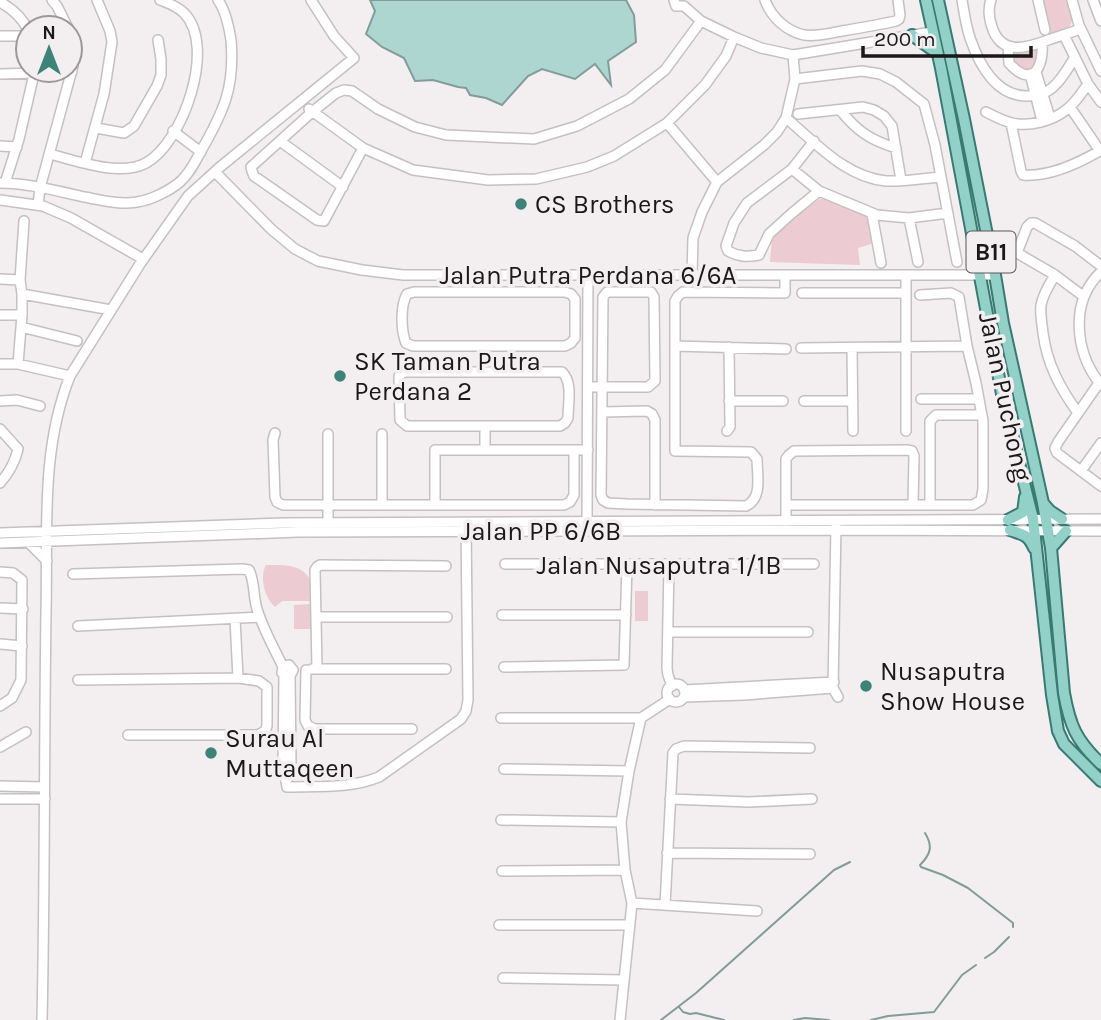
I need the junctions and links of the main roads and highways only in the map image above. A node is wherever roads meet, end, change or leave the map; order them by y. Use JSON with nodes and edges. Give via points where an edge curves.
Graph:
{"nodes":[{"id":1,"x":926,"y":0,"type":"edge"},
{"id":2,"x":937,"y":0,"type":"edge"},
{"id":3,"x":928,"y":13,"type":"junction"},
{"id":4,"x":932,"y":32,"type":"junction"},
{"id":5,"x":937,"y":53,"type":"junction"},
{"id":6,"x":952,"y":62,"type":"junction"},
{"id":7,"x":1025,"y":491,"type":"junction"},
{"id":8,"x":1043,"y":503,"type":"junction"},
{"id":9,"x":1062,"y":519,"type":"road end"},
{"id":10,"x":1066,"y":531,"type":"road end"},
{"id":11,"x":1051,"y":548,"type":"junction"},
{"id":12,"x":1037,"y":557,"type":"junction"},
{"id":13,"x":1101,"y":764,"type":"edge"},
{"id":14,"x":1101,"y":781,"type":"edge"}],
"edges":[{"from":1,"to":3,"type":"main road","name":"Jalan Puchong","number":"B11"},
{"from":2,"to":4,"type":"main road","via":[[939,24]]},
{"from":2,"to":6,"type":"main road","name":"Jalan Puchong","number":"B11"},
{"from":3,"to":4,"type":"main road","name":"Jalan Puchong","number":"B11"},
{"from":3,"to":5,"type":"main road","via":[[914,35]]},
{"from":4,"to":5,"type":"main road","name":"Jalan Puchong","number":"B11"},
{"from":4,"to":6,"type":"main road","via":[[943,39]]},
{"from":5,"to":7,"type":"main road","name":"Jalan Puchong","number":"B11"},
{"from":6,"to":8,"type":"main road","name":"Jalan Puchong","number":"B11"},
{"from":7,"to":12,"type":"main road","name":"Jalan Puchong","number":"B11"},
{"from":7,"to":12,"type":"main road","via":[[1023,512],[1009,525],[1030,540]]},
{"from":8,"to":9,"type":"main road"},
{"from":8,"to":11,"type":"main road","name":"Jalan Puchong","number":"B11"},
{"from":10,"to":11,"type":"main road"},
{"from":11,"to":13,"type":"main road","name":"Jalan Puchong","number":"B11","via":[[1068,716],[1078,739]]},
{"from":12,"to":14,"type":"main road","name":"Jalan Puchong","number":"B11","via":[[1058,732]]}]}
